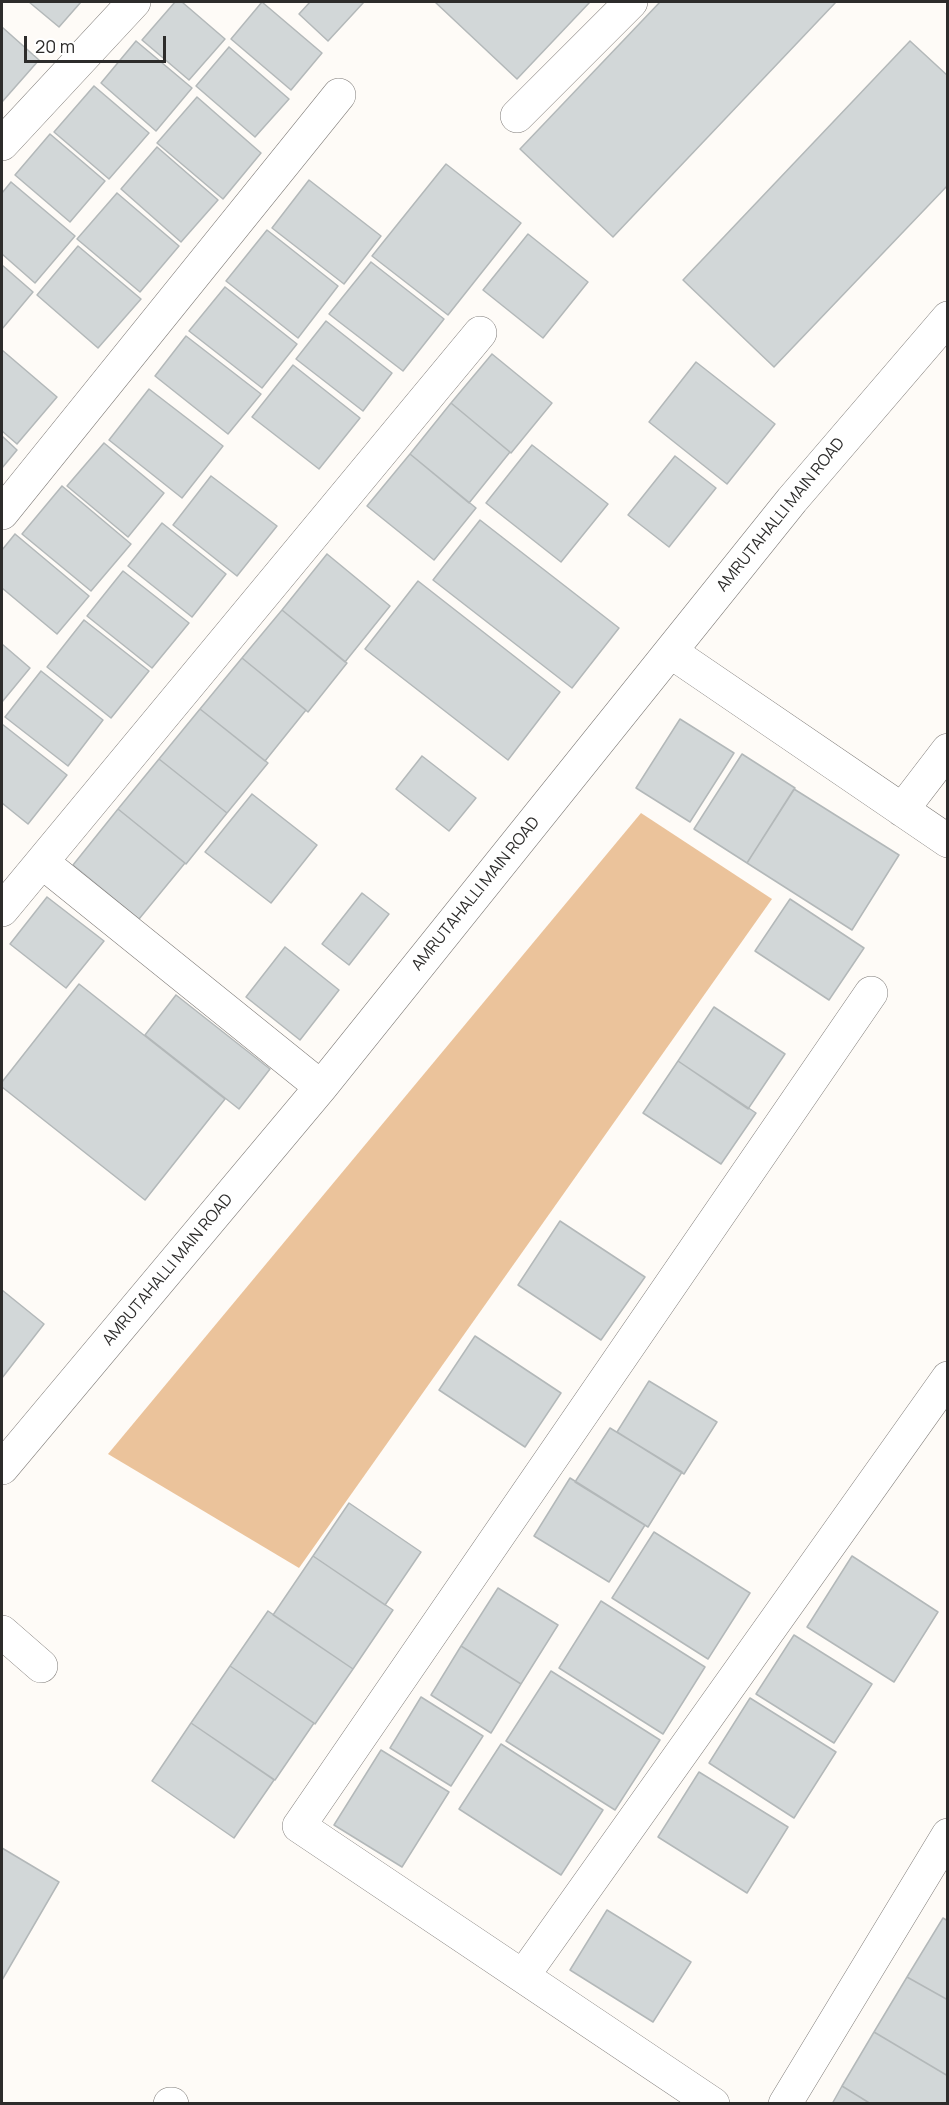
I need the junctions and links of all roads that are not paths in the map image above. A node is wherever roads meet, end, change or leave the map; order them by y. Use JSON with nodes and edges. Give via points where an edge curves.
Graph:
{"nodes":[{"id":1,"x":134,"y":2,"type":"edge"},
{"id":2,"x":631,"y":2,"type":"edge"},
{"id":3,"x":339,"y":96,"type":"dead end"},
{"id":4,"x":517,"y":116,"type":"dead end"},
{"id":5,"x":2,"y":144,"type":"edge"},
{"id":6,"x":948,"y":318,"type":"edge"},
{"id":7,"x":480,"y":333,"type":"dead end"},
{"id":8,"x":2,"y":513,"type":"edge"},
{"id":9,"x":671,"y":652,"type":"junction"},
{"id":10,"x":948,"y":750,"type":"edge"},
{"id":11,"x":902,"y":810,"type":"junction"},
{"id":12,"x":948,"y":841,"type":"edge"},
{"id":13,"x":42,"y":862,"type":"junction"},
{"id":14,"x":2,"y":910,"type":"edge"},
{"id":15,"x":871,"y":993,"type":"dead end"},
{"id":16,"x":321,"y":1087,"type":"junction"},
{"id":17,"x":948,"y":1378,"type":"edge"},
{"id":18,"x":2,"y":1468,"type":"edge"},
{"id":19,"x":2,"y":1632,"type":"edge"},
{"id":20,"x":41,"y":1666,"type":"dead end"},
{"id":21,"x":948,"y":1835,"type":"edge"},
{"id":22,"x":523,"y":1976,"type":"junction"},
{"id":23,"x":713,"y":2103,"type":"edge"},
{"id":24,"x":785,"y":2103,"type":"edge"}],
"edges":[{"from":1,"to":5,"type":"street"},
{"from":2,"to":4,"type":"street"},
{"from":3,"to":8,"type":"street"},
{"from":6,"to":9,"type":"street","name":"AMRUTAHALLI MAIN ROAD","via":[[838,444]]},
{"from":7,"to":13,"type":"street"},
{"from":9,"to":11,"type":"street"},
{"from":9,"to":16,"type":"street","name":"AMRUTAHALLI MAIN ROAD"},
{"from":10,"to":11,"type":"street"},
{"from":11,"to":12,"type":"street"},
{"from":13,"to":14,"type":"street"},
{"from":13,"to":16,"type":"street"},
{"from":15,"to":22,"type":"street","via":[[299,1826]]},
{"from":16,"to":18,"type":"street","name":"AMRUTAHALLI MAIN ROAD"},
{"from":17,"to":22,"type":"street"},
{"from":19,"to":20,"type":"street"},
{"from":21,"to":24,"type":"street"},
{"from":22,"to":23,"type":"street"}]}
